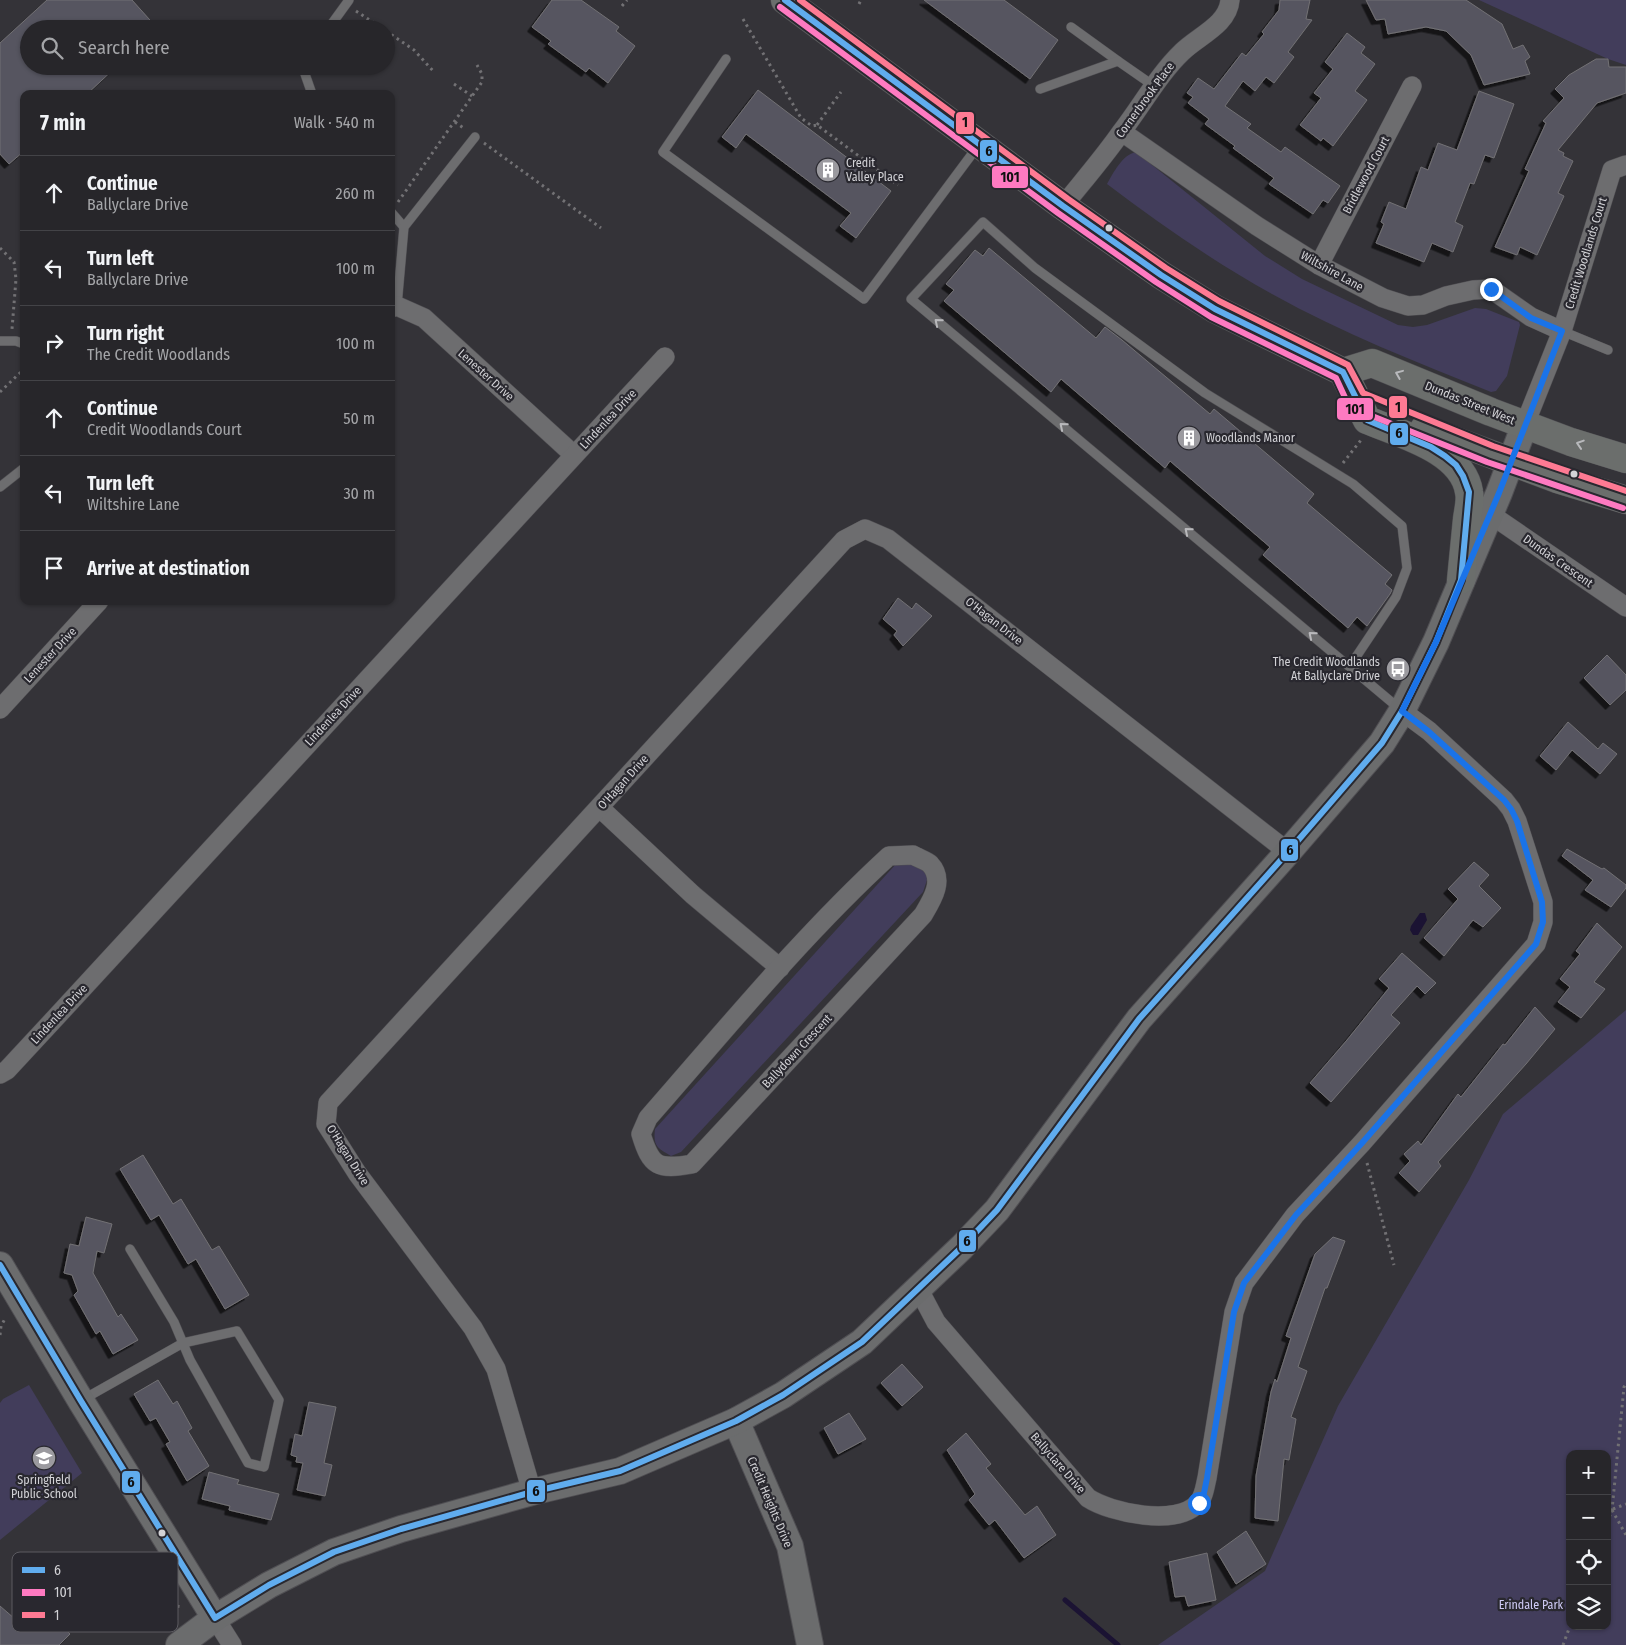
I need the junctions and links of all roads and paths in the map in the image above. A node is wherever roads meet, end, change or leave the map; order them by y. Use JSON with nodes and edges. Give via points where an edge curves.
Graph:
{"nodes":[{"id":1,"x":627,"y":0,"type":"edge"},
{"id":2,"x":785,"y":0,"type":"edge"},
{"id":3,"x":1230,"y":0,"type":"edge"},
{"id":4,"x":348,"y":2,"type":"edge"},
{"id":5,"x":622,"y":6,"type":"dead end"},
{"id":6,"x":743,"y":19,"type":"dead end"},
{"id":7,"x":335,"y":20,"type":"edge"},
{"id":8,"x":371,"y":20,"type":"edge"},
{"id":9,"x":1071,"y":27,"type":"dead end"},
{"id":10,"x":395,"y":37,"type":"edge"},
{"id":11,"x":726,"y":59,"type":"dead end"},
{"id":12,"x":1118,"y":61,"type":"junction"},
{"id":13,"x":477,"y":65,"type":"dead end"},
{"id":14,"x":435,"y":73,"type":"dead end"},
{"id":15,"x":305,"y":75,"type":"edge"},
{"id":16,"x":454,"y":84,"type":"dead end"},
{"id":17,"x":1154,"y":86,"type":"junction"},
{"id":18,"x":1412,"y":86,"type":"dead end"},
{"id":19,"x":1040,"y":89,"type":"dead end"},
{"id":20,"x":311,"y":90,"type":"edge"},
{"id":21,"x":841,"y":92,"type":"dead end"},
{"id":22,"x":472,"y":96,"type":"junction"},
{"id":23,"x":455,"y":122,"type":"junction"},
{"id":24,"x":817,"y":125,"type":"junction"},
{"id":25,"x":1122,"y":132,"type":"junction"},
{"id":26,"x":475,"y":137,"type":"junction"},
{"id":27,"x":980,"y":144,"type":"junction"},
{"id":28,"x":1626,"y":165,"type":"edge"},
{"id":29,"x":898,"y":185,"type":"dead end"},
{"id":30,"x":397,"y":204,"type":"dead end"},
{"id":31,"x":1063,"y":206,"type":"junction"},
{"id":32,"x":395,"y":217,"type":"edge"},
{"id":33,"x":404,"y":227,"type":"junction"},
{"id":34,"x":601,"y":228,"type":"dead end"},
{"id":35,"x":0,"y":248,"type":"edge"},
{"id":36,"x":1319,"y":265,"type":"junction"},
{"id":37,"x":395,"y":299,"type":"edge"},
{"id":38,"x":395,"y":307,"type":"edge"},
{"id":39,"x":12,"y":330,"type":"dead end"},
{"id":40,"x":1562,"y":331,"type":"junction"},
{"id":41,"x":0,"y":341,"type":"edge"},
{"id":42,"x":20,"y":342,"type":"edge"},
{"id":43,"x":1608,"y":350,"type":"dead end"},
{"id":44,"x":665,"y":357,"type":"dead end"},
{"id":45,"x":1343,"y":372,"type":"junction"},
{"id":46,"x":20,"y":373,"type":"edge"},
{"id":47,"x":0,"y":392,"type":"edge"},
{"id":48,"x":1356,"y":400,"type":"junction"},
{"id":49,"x":1526,"y":424,"type":"junction"},
{"id":50,"x":1362,"y":439,"type":"dead end"},
{"id":51,"x":574,"y":455,"type":"junction"},
{"id":52,"x":1626,"y":459,"type":"edge"},
{"id":53,"x":1511,"y":462,"type":"junction"},
{"id":54,"x":20,"y":471,"type":"edge"},
{"id":55,"x":1335,"y":473,"type":"junction"},
{"id":56,"x":0,"y":487,"type":"edge"},
{"id":57,"x":1626,"y":500,"type":"edge"},
{"id":58,"x":1490,"y":514,"type":"junction"},
{"id":59,"x":1461,"y":580,"type":"junction"},
{"id":60,"x":96,"y":605,"type":"edge"},
{"id":61,"x":1626,"y":607,"type":"edge"},
{"id":62,"x":1350,"y":666,"type":"junction"},
{"id":63,"x":0,"y":709,"type":"edge"},
{"id":64,"x":1402,"y":711,"type":"junction"},
{"id":65,"x":600,"y":808,"type":"junction"},
{"id":66,"x":1288,"y":852,"type":"junction"},
{"id":67,"x":780,"y":968,"type":"junction"},
{"id":68,"x":0,"y":1074,"type":"edge"},
{"id":69,"x":1362,"y":1143,"type":"junction"},
{"id":70,"x":130,"y":1249,"type":"dead end"},
{"id":71,"x":0,"y":1265,"type":"edge"},
{"id":72,"x":1394,"y":1265,"type":"dead end"},
{"id":73,"x":918,"y":1288,"type":"junction"},
{"id":74,"x":183,"y":1343,"type":"junction"},
{"id":75,"x":1626,"y":1383,"type":"edge"},
{"id":76,"x":81,"y":1401,"type":"junction"},
{"id":77,"x":736,"y":1421,"type":"junction"},
{"id":78,"x":532,"y":1492,"type":"junction"},
{"id":79,"x":1626,"y":1504,"type":"edge"},
{"id":80,"x":1612,"y":1510,"type":"junction"},
{"id":81,"x":1626,"y":1535,"type":"edge"},
{"id":82,"x":174,"y":1552,"type":"edge"},
{"id":83,"x":178,"y":1558,"type":"edge"},
{"id":84,"x":178,"y":1606,"type":"edge"},
{"id":85,"x":215,"y":1618,"type":"junction"},
{"id":86,"x":1569,"y":1630,"type":"edge"},
{"id":87,"x":179,"y":1645,"type":"edge"},
{"id":88,"x":232,"y":1645,"type":"edge"},
{"id":89,"x":810,"y":1645,"type":"edge"},
{"id":90,"x":1563,"y":1645,"type":"edge"}],
"edges":[{"from":1,"to":5,"type":"path"},
{"from":2,"to":27,"type":"main road"},
{"from":3,"to":17,"type":"street","name":"Cornerbrook Place","via":[[1216,26],[1191,43]]},
{"from":4,"to":7,"type":"lane"},
{"from":4,"to":8,"type":"path"},
{"from":6,"to":24,"type":"path","via":[[801,118],[812,126]]},
{"from":9,"to":12,"type":"lane"},
{"from":10,"to":14,"type":"path","via":[[414,50]]},
{"from":11,"to":27,"type":"lane","via":[[663,152],[864,299]]},
{"from":12,"to":17,"type":"lane"},
{"from":12,"to":19,"type":"lane"},
{"from":13,"to":22,"type":"path","via":[[482,82]]},
{"from":15,"to":20,"type":"lane"},
{"from":16,"to":22,"type":"path"},
{"from":17,"to":25,"type":"street","name":"Cornerbrook Place"},
{"from":18,"to":36,"type":"street","name":"Bridlewood Court"},
{"from":21,"to":24,"type":"path"},
{"from":22,"to":23,"type":"path"},
{"from":23,"to":26,"type":"path"},
{"from":23,"to":30,"type":"path"},
{"from":24,"to":29,"type":"path"},
{"from":25,"to":31,"type":"street","name":"Cornerbrook Place"},
{"from":25,"to":36,"type":"street","name":"Wiltshire Lane","via":[[1256,226]]},
{"from":26,"to":33,"type":"lane"},
{"from":26,"to":34,"type":"path"},
{"from":27,"to":31,"type":"main road"},
{"from":28,"to":40,"type":"street","name":"Credit Woodlands Court","via":[[1612,170]]},
{"from":31,"to":45,"type":"main road","via":[[1215,310]]},
{"from":32,"to":33,"type":"lane"},
{"from":33,"to":37,"type":"lane"},
{"from":35,"to":39,"type":"path","via":[[14,262]]},
{"from":36,"to":40,"type":"street","name":"Wiltshire Lane","via":[[1383,298],[1408,306],[1423,305],[1473,290],[1491,289],[1531,318]]},
{"from":38,"to":51,"type":"street","name":"Lenester Drive","via":[[424,318]]},
{"from":40,"to":43,"type":"lane"},
{"from":40,"to":49,"type":"street","name":"Credit Woodlands Court"},
{"from":41,"to":42,"type":"lane"},
{"from":44,"to":51,"type":"street","name":"Lindenlea Drive"},
{"from":45,"to":48,"type":"main road"},
{"from":49,"to":45,"type":"main road","name":"Dundas Street West","one_way":true,"via":[[1372,363]]},
{"from":46,"to":47,"type":"path"},
{"from":48,"to":53,"type":"main road"},
{"from":48,"to":59,"type":"main road","via":[[1367,420],[1431,447],[1456,466],[1463,476],[1469,492]]},
{"from":52,"to":49,"type":"main road","name":"Dundas Street West","one_way":true},
{"from":49,"to":53,"type":"street","name":"Credit Woodlands Court"},
{"from":50,"to":55,"type":"path"},
{"from":51,"to":68,"type":"street","name":"Lindenlea Drive","via":[[8,1070]]},
{"from":53,"to":57,"type":"main road"},
{"from":53,"to":58,"type":"street","name":"Credit Woodlands Court"},
{"from":54,"to":56,"type":"lane"},
{"from":55,"to":62,"type":"lane","via":[[1353,484],[1402,526],[1406,568],[1396,597]]},
{"from":62,"to":55,"type":"lane","one_way":true,"via":[[910,299],[983,222],[1034,268],[1205,393]]},
{"from":58,"to":59,"type":"street","name":"Credit Woodlands Court"},
{"from":58,"to":61,"type":"street","name":"Dundas Crescent"},
{"from":59,"to":64,"type":"street","name":"Credit Woodlands Court","via":[[1436,642]]},
{"from":60,"to":63,"type":"street","name":"Lenester Drive"},
{"from":62,"to":64,"type":"lane"},
{"from":64,"to":66,"type":"street","name":"Credit Woodlands Court","via":[[1382,743]]},
{"from":64,"to":69,"type":"street","name":"Ballyclare Drive","via":[[1428,731],[1511,809],[1542,902],[1543,922],[1536,944]]},
{"from":65,"to":66,"type":"street","name":"O'Hagan Drive","via":[[844,540],[864,529],[888,539]]},
{"from":65,"to":67,"type":"street"},
{"from":65,"to":78,"type":"street","name":"O'Hagan Drive","via":[[328,1103],[326,1124],[352,1165],[474,1328],[496,1369]]},
{"from":66,"to":73,"type":"street","name":"Credit Woodlands Court","via":[[1139,1019],[997,1210]]},
{"from":67,"to":67,"type":"street","name":"Ballydown Crescent","via":[[648,1118],[641,1134],[646,1152],[655,1162],[674,1167],[692,1164],[923,915],[936,894],[938,878],[929,862],[913,855],[889,856]]},
{"from":69,"to":72,"type":"path"},
{"from":69,"to":73,"type":"street","name":"Ballyclare Drive","via":[[1296,1215],[1244,1283],[1234,1312],[1204,1493],[1199,1503],[1176,1515],[1115,1510],[1088,1498],[936,1322]]},
{"from":70,"to":74,"type":"lane"},
{"from":71,"to":76,"type":"street"},
{"from":73,"to":77,"type":"street","name":"Credit Woodlands Court","via":[[862,1342],[783,1395]]},
{"from":74,"to":74,"type":"lane","via":[[237,1331],[279,1400],[264,1467],[248,1462]]},
{"from":74,"to":76,"type":"lane"},
{"from":75,"to":80,"type":"path"},
{"from":76,"to":82,"type":"street"},
{"from":77,"to":78,"type":"street","name":"Credit Woodlands Court","via":[[620,1471]]},
{"from":77,"to":89,"type":"street","name":"Credit Heights Drive","via":[[790,1546]]},
{"from":78,"to":85,"type":"street","name":"Credit Woodlands Court","via":[[401,1529],[334,1552],[269,1585]]},
{"from":79,"to":80,"type":"path"},
{"from":80,"to":81,"type":"path"},
{"from":83,"to":85,"type":"street"},
{"from":84,"to":85,"type":"path"},
{"from":85,"to":87,"type":"street","name":"Credit Woodlands Court"},
{"from":85,"to":88,"type":"street"},
{"from":86,"to":90,"type":"path"}]}
